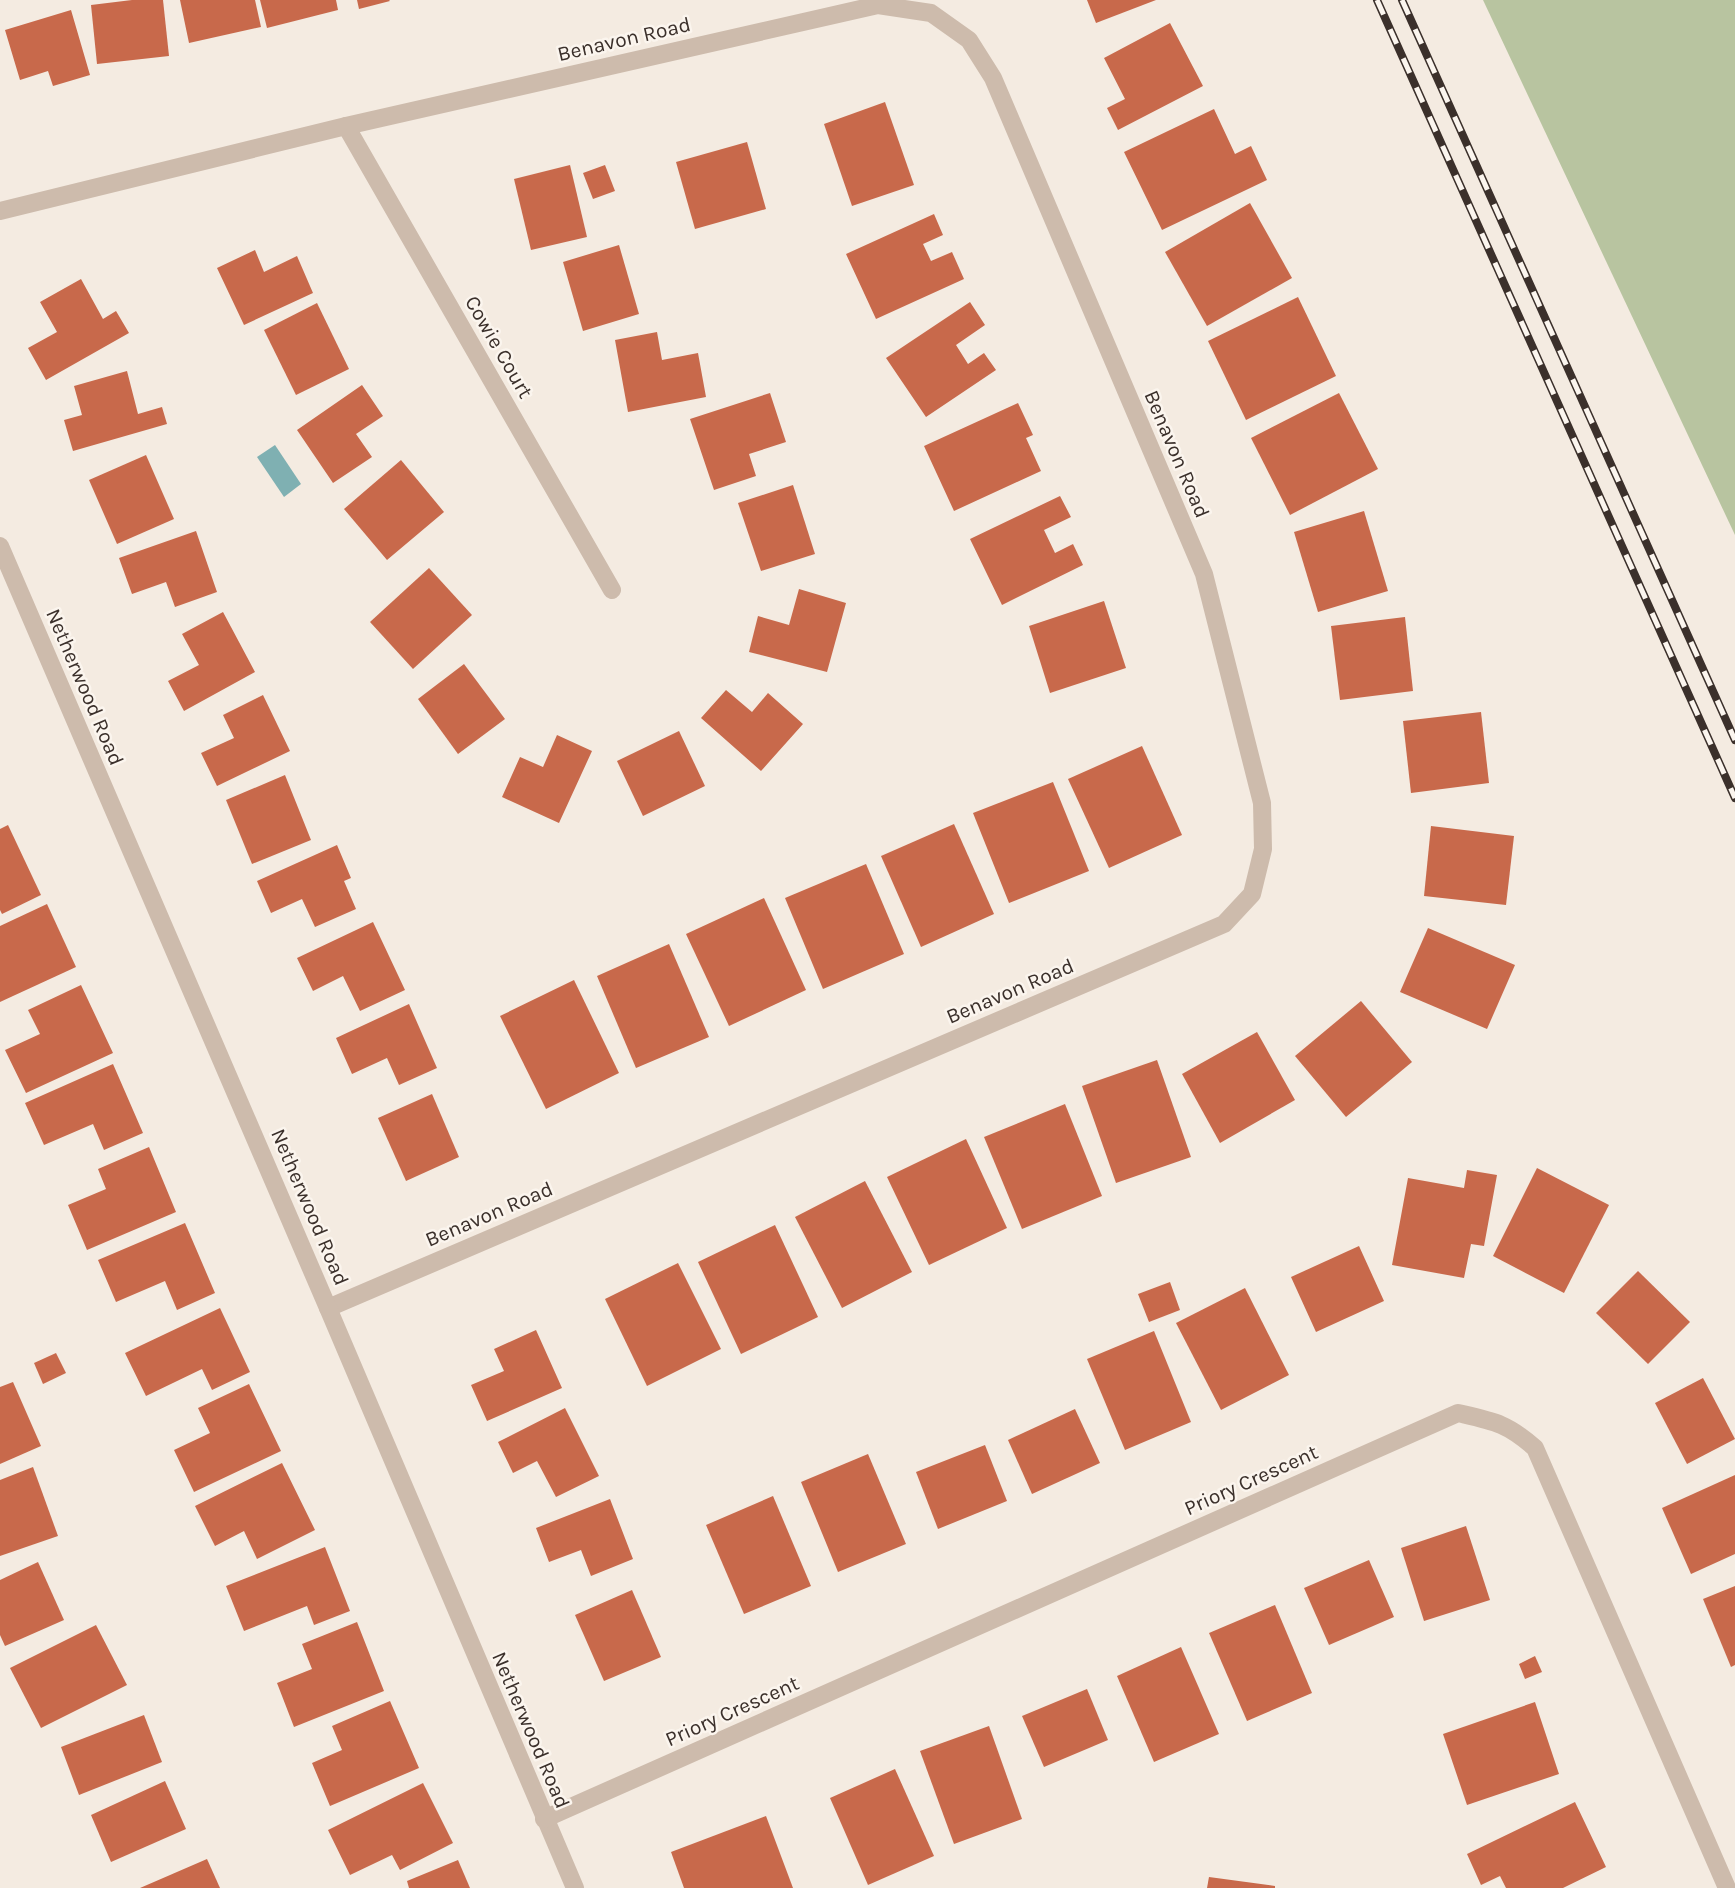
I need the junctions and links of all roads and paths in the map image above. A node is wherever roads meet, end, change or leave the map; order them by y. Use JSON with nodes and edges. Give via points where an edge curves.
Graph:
{"nodes":[{"id":1,"x":346,"y":126,"type":"junction"},
{"id":2,"x":0,"y":211,"type":"edge"},
{"id":3,"x":0,"y":546,"type":"edge"},
{"id":4,"x":611,"y":590,"type":"dead end"},
{"id":5,"x":328,"y":1308,"type":"junction"},
{"id":6,"x":544,"y":1819,"type":"junction"},
{"id":7,"x":575,"y":1888,"type":"edge"},
{"id":8,"x":1727,"y":1888,"type":"edge"}],
"edges":[{"from":1,"to":2,"type":"street","name":"Benavon Road"},
{"from":1,"to":4,"type":"street","name":"Cowie Court"},
{"from":1,"to":5,"type":"street","name":"Benavon Road","via":[[878,5],[931,13],[969,40],[993,78],[1204,574],[1262,803],[1263,849],[1252,894],[1224,924]]},
{"from":3,"to":5,"type":"street","name":"Netherwood Road"},
{"from":5,"to":6,"type":"street","name":"Netherwood Road"},
{"from":6,"to":7,"type":"street","name":"Netherwood Road"},
{"from":6,"to":8,"type":"street","name":"Priory Crescent","via":[[1458,1413],[1498,1422],[1535,1448]]}]}
